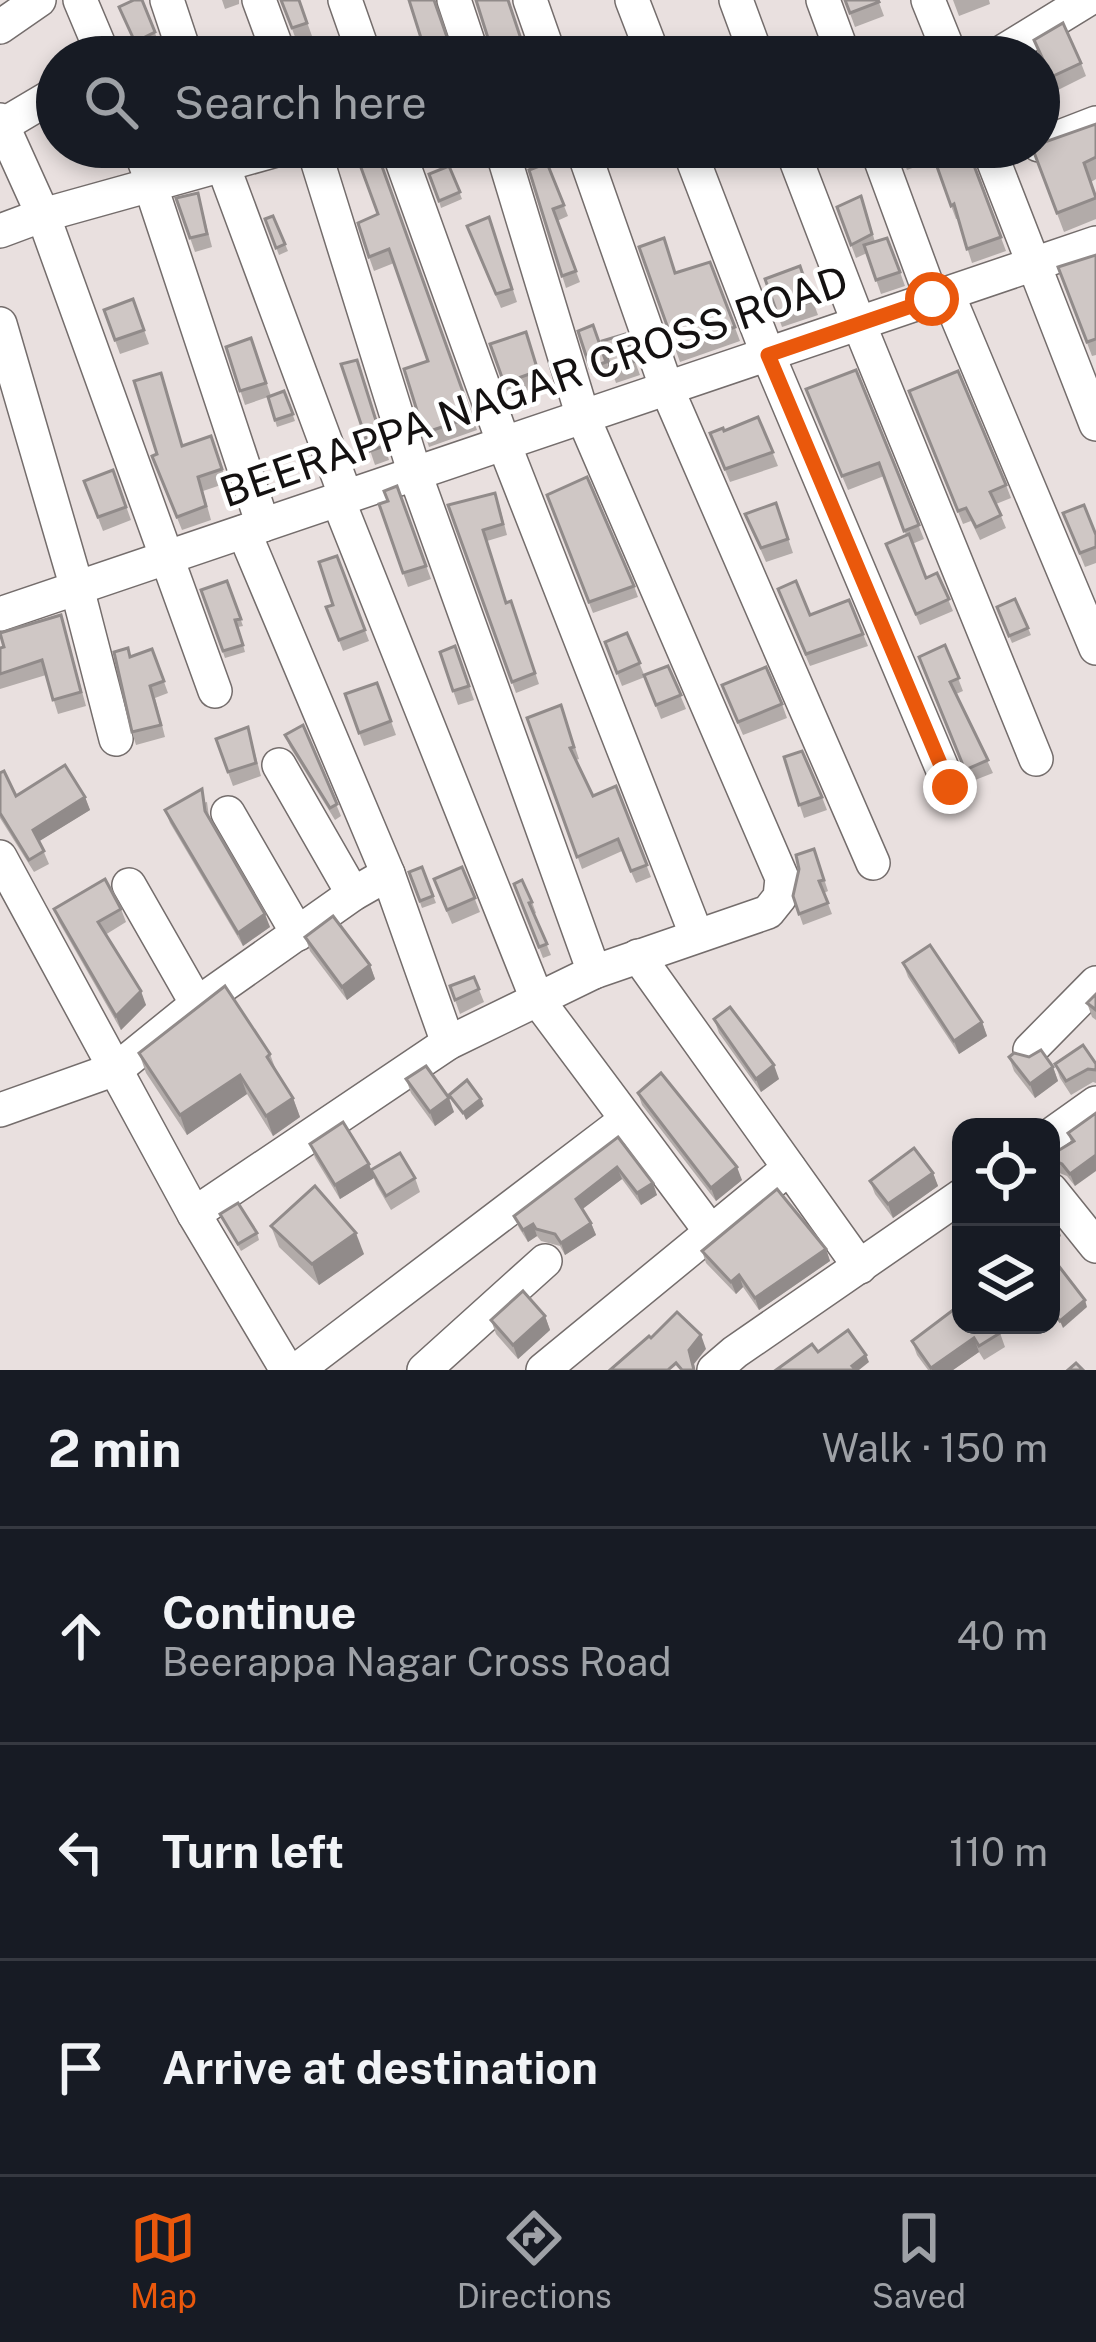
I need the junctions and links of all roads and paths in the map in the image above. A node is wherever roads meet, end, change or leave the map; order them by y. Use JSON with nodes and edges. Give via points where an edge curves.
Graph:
{"nodes":[{"id":1,"x":39,"y":0,"type":"edge"},
{"id":2,"x":80,"y":0,"type":"edge"},
{"id":3,"x":167,"y":0,"type":"edge"},
{"id":4,"x":259,"y":0,"type":"edge"},
{"id":5,"x":345,"y":0,"type":"edge"},
{"id":6,"x":454,"y":0,"type":"edge"},
{"id":7,"x":530,"y":0,"type":"edge"},
{"id":8,"x":632,"y":0,"type":"edge"},
{"id":9,"x":736,"y":0,"type":"edge"},
{"id":10,"x":823,"y":0,"type":"edge"},
{"id":11,"x":928,"y":0,"type":"edge"},
{"id":12,"x":1088,"y":0,"type":"edge"},
{"id":13,"x":0,"y":26,"type":"edge"},
{"id":14,"x":95,"y":36,"type":"edge"},
{"id":15,"x":179,"y":36,"type":"edge"},
{"id":16,"x":272,"y":36,"type":"edge"},
{"id":17,"x":358,"y":36,"type":"edge"},
{"id":18,"x":465,"y":36,"type":"edge"},
{"id":19,"x":543,"y":36,"type":"edge"},
{"id":20,"x":645,"y":36,"type":"edge"},
{"id":21,"x":750,"y":36,"type":"edge"},
{"id":22,"x":836,"y":36,"type":"edge"},
{"id":23,"x":943,"y":36,"type":"edge"},
{"id":24,"x":1029,"y":36,"type":"edge"},
{"id":25,"x":36,"y":104,"type":"edge"},
{"id":26,"x":1,"y":122,"type":"edge"},
{"id":27,"x":1096,"y":123,"type":"edge"},
{"id":28,"x":1060,"y":137,"type":"edge"},
{"id":29,"x":146,"y":168,"type":"edge"},
{"id":30,"x":190,"y":168,"type":"edge"},
{"id":31,"x":223,"y":168,"type":"edge"},
{"id":32,"x":320,"y":168,"type":"edge"},
{"id":33,"x":405,"y":168,"type":"edge"},
{"id":34,"x":507,"y":168,"type":"edge"},
{"id":35,"x":589,"y":168,"type":"edge"},
{"id":36,"x":696,"y":168,"type":"edge"},
{"id":37,"x":799,"y":168,"type":"edge"},
{"id":38,"x":885,"y":168,"type":"edge"},
{"id":39,"x":996,"y":168,"type":"edge"},
{"id":40,"x":152,"y":184,"type":"junction"},
{"id":41,"x":43,"y":215,"type":"junction"},
{"id":42,"x":0,"y":231,"type":"edge"},
{"id":43,"x":1096,"y":243,"type":"edge"},
{"id":44,"x":1032,"y":264,"type":"junction"},
{"id":45,"x":940,"y":297,"type":"junction"},
{"id":46,"x":0,"y":324,"type":"edge"},
{"id":47,"x":859,"y":324,"type":"junction"},
{"id":48,"x":768,"y":355,"type":"junction"},
{"id":49,"x":667,"y":388,"type":"junction"},
{"id":50,"x":584,"y":417,"type":"junction"},
{"id":51,"x":1096,"y":424,"type":"edge"},
{"id":52,"x":503,"y":444,"type":"junction"},
{"id":53,"x":416,"y":473,"type":"junction"},
{"id":54,"x":342,"y":498,"type":"junction"},
{"id":55,"x":254,"y":528,"type":"junction"},
{"id":56,"x":168,"y":557,"type":"junction"},
{"id":57,"x":77,"y":588,"type":"junction"},
{"id":58,"x":0,"y":614,"type":"edge"},
{"id":59,"x":1096,"y":648,"type":"edge"},
{"id":60,"x":214,"y":691,"type":"dead end"},
{"id":61,"x":116,"y":740,"type":"dead end"},
{"id":62,"x":1036,"y":759,"type":"dead end"},
{"id":63,"x":279,"y":765,"type":"dead end"},
{"id":64,"x":950,"y":787,"type":"dead end"},
{"id":65,"x":228,"y":813,"type":"dead end"},
{"id":66,"x":0,"y":856,"type":"edge"},
{"id":67,"x":873,"y":863,"type":"dead end"},
{"id":68,"x":388,"y":874,"type":"junction"},
{"id":69,"x":129,"y":885,"type":"dead end"},
{"id":70,"x":353,"y":894,"type":"junction"},
{"id":71,"x":298,"y":934,"type":"junction"},
{"id":72,"x":696,"y":934,"type":"junction"},
{"id":73,"x":638,"y":956,"type":"junction"},
{"id":74,"x":594,"y":972,"type":"junction"},
{"id":75,"x":1096,"y":983,"type":"edge"},
{"id":76,"x":538,"y":999,"type":"junction"},
{"id":77,"x":197,"y":1004,"type":"junction"},
{"id":78,"x":448,"y":1043,"type":"junction"},
{"id":79,"x":1030,"y":1050,"type":"edge"},
{"id":80,"x":118,"y":1068,"type":"junction"},
{"id":81,"x":1096,"y":1103,"type":"edge"},
{"id":82,"x":0,"y":1109,"type":"edge"},
{"id":83,"x":626,"y":1120,"type":"junction"},
{"id":84,"x":1060,"y":1129,"type":"edge"},
{"id":85,"x":789,"y":1168,"type":"junction"},
{"id":86,"x":1060,"y":1201,"type":"edge"},
{"id":87,"x":952,"y":1206,"type":"edge"},
{"id":88,"x":194,"y":1214,"type":"junction"},
{"id":89,"x":711,"y":1232,"type":"junction"},
{"id":90,"x":1096,"y":1246,"type":"edge"},
{"id":91,"x":545,"y":1261,"type":"dead end"},
{"id":92,"x":860,"y":1267,"type":"junction"},
{"id":93,"x":287,"y":1370,"type":"edge"},
{"id":94,"x":297,"y":1370,"type":"edge"},
{"id":95,"x":424,"y":1370,"type":"edge"},
{"id":96,"x":543,"y":1370,"type":"edge"},
{"id":97,"x":714,"y":1370,"type":"edge"}],
"edges":[{"from":1,"to":13,"type":"street"},
{"from":2,"to":14,"type":"street"},
{"from":3,"to":15,"type":"street"},
{"from":4,"to":16,"type":"street"},
{"from":5,"to":17,"type":"street"},
{"from":6,"to":18,"type":"street"},
{"from":7,"to":19,"type":"street"},
{"from":8,"to":20,"type":"street"},
{"from":9,"to":21,"type":"street"},
{"from":10,"to":22,"type":"street"},
{"from":11,"to":23,"type":"street"},
{"from":12,"to":24,"type":"street"},
{"from":25,"to":26,"type":"street"},
{"from":26,"to":41,"type":"street"},
{"from":27,"to":28,"type":"street"},
{"from":29,"to":40,"type":"street"},
{"from":30,"to":40,"type":"street"},
{"from":31,"to":54,"type":"street"},
{"from":32,"to":53,"type":"street"},
{"from":33,"to":52,"type":"street"},
{"from":34,"to":50,"type":"street"},
{"from":35,"to":49,"type":"street"},
{"from":36,"to":48,"type":"street"},
{"from":37,"to":47,"type":"street"},
{"from":38,"to":45,"type":"street"},
{"from":39,"to":44,"type":"street"},
{"from":40,"to":41,"type":"street"},
{"from":40,"to":55,"type":"street"},
{"from":41,"to":42,"type":"street"},
{"from":41,"to":56,"type":"street"},
{"from":43,"to":44,"type":"street","name":"BEERAPPA NAGAR CROSS ROAD"},
{"from":44,"to":45,"type":"street","name":"BEERAPPA NAGAR CROSS ROAD"},
{"from":44,"to":51,"type":"street"},
{"from":45,"to":47,"type":"street","name":"BEERAPPA NAGAR CROSS ROAD"},
{"from":45,"to":59,"type":"street"},
{"from":46,"to":57,"type":"street"},
{"from":47,"to":48,"type":"street","name":"BEERAPPA NAGAR CROSS ROAD"},
{"from":47,"to":62,"type":"street"},
{"from":48,"to":49,"type":"street","name":"BEERAPPA NAGAR CROSS ROAD"},
{"from":48,"to":64,"type":"street"},
{"from":49,"to":50,"type":"street","name":"BEERAPPA NAGAR CROSS ROAD"},
{"from":49,"to":67,"type":"street"},
{"from":50,"to":52,"type":"street","name":"BEERAPPA NAGAR CROSS ROAD"},
{"from":50,"to":72,"type":"street","via":[[782,878],[768,912]]},
{"from":52,"to":53,"type":"street","name":"BEERAPPA NAGAR CROSS ROAD"},
{"from":52,"to":72,"type":"street"},
{"from":53,"to":54,"type":"street","name":"BEERAPPA NAGAR CROSS ROAD"},
{"from":53,"to":74,"type":"street"},
{"from":54,"to":55,"type":"street","name":"BEERAPPA NAGAR CROSS ROAD"},
{"from":54,"to":76,"type":"street"},
{"from":55,"to":56,"type":"street","name":"BEERAPPA NAGAR CROSS ROAD"},
{"from":55,"to":68,"type":"street"},
{"from":56,"to":57,"type":"street","name":"BEERAPPA NAGAR CROSS ROAD"},
{"from":56,"to":60,"type":"street"},
{"from":57,"to":58,"type":"street","name":"BEERAPPA NAGAR CROSS ROAD"},
{"from":57,"to":61,"type":"street"},
{"from":63,"to":70,"type":"street"},
{"from":65,"to":71,"type":"street"},
{"from":66,"to":80,"type":"street"},
{"from":68,"to":70,"type":"street"},
{"from":68,"to":78,"type":"street"},
{"from":69,"to":77,"type":"street"},
{"from":70,"to":71,"type":"street"},
{"from":71,"to":77,"type":"street"},
{"from":72,"to":73,"type":"street"},
{"from":73,"to":74,"type":"street"},
{"from":73,"to":85,"type":"street"},
{"from":74,"to":76,"type":"street"},
{"from":75,"to":79,"type":"street"},
{"from":76,"to":78,"type":"street"},
{"from":76,"to":83,"type":"street"},
{"from":77,"to":80,"type":"street"},
{"from":78,"to":88,"type":"street"},
{"from":80,"to":82,"type":"street"},
{"from":80,"to":88,"type":"street"},
{"from":81,"to":84,"type":"street"},
{"from":83,"to":89,"type":"street"},
{"from":83,"to":94,"type":"street"},
{"from":85,"to":89,"type":"street"},
{"from":85,"to":92,"type":"street"},
{"from":86,"to":90,"type":"street"},
{"from":87,"to":92,"type":"street"},
{"from":88,"to":93,"type":"street"},
{"from":89,"to":96,"type":"street"},
{"from":91,"to":95,"type":"street"},
{"from":92,"to":97,"type":"street"}]}
